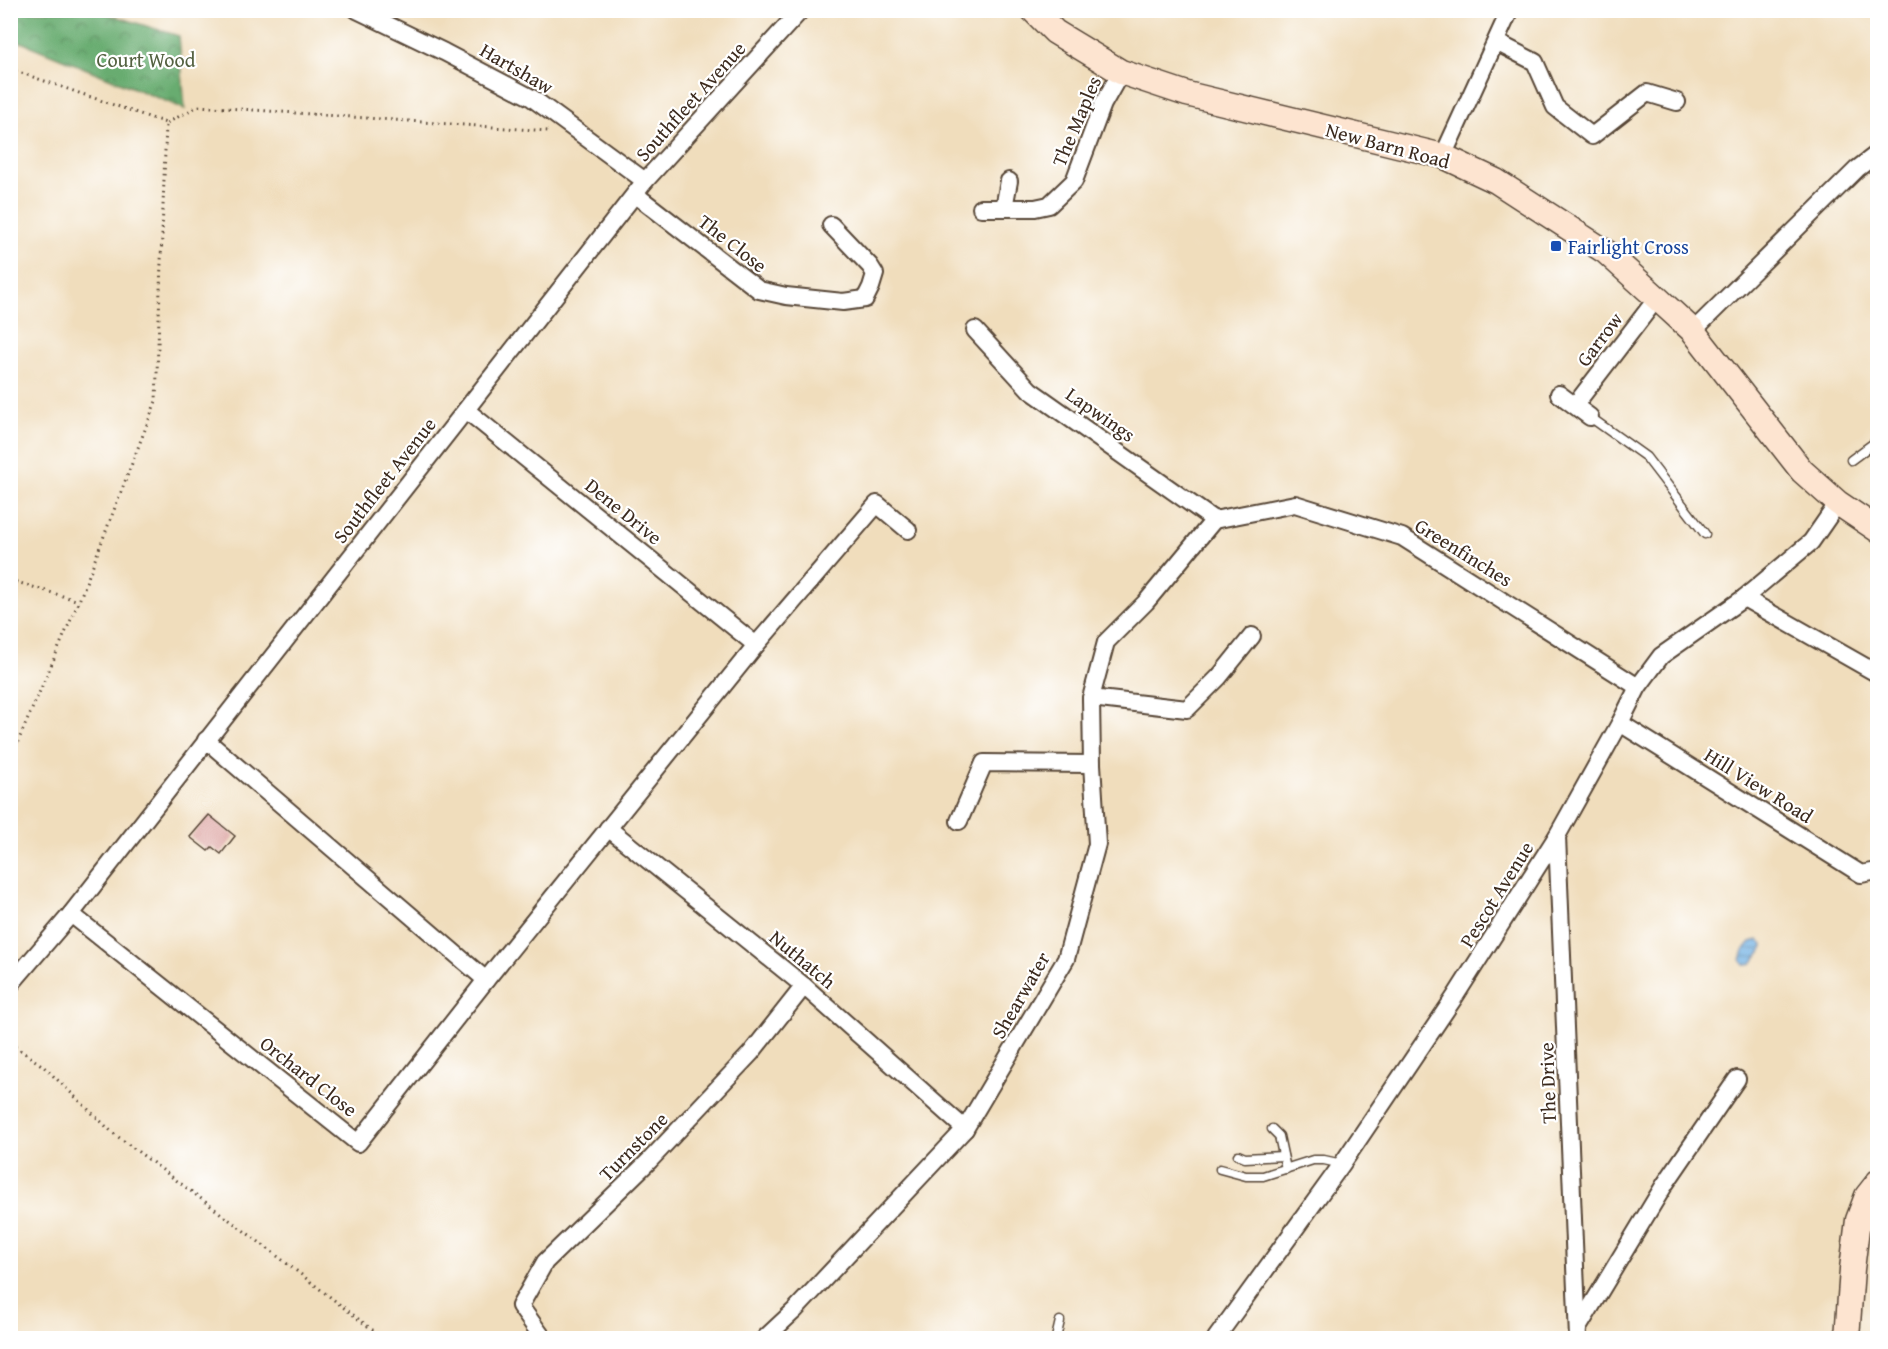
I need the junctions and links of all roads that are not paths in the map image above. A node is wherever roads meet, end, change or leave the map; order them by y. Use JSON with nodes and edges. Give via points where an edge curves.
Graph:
{"nodes":[{"id":1,"x":357,"y":10,"type":"edge"},
{"id":2,"x":801,"y":10,"type":"edge"},
{"id":3,"x":1033,"y":10,"type":"edge"},
{"id":4,"x":1510,"y":10,"type":"edge"},
{"id":5,"x":1496,"y":42,"type":"junction"},
{"id":6,"x":1121,"y":72,"type":"junction"},
{"id":7,"x":1677,"y":102,"type":"dead end"},
{"id":8,"x":1878,"y":153,"type":"edge"},
{"id":9,"x":1443,"y":156,"type":"junction"},
{"id":10,"x":1009,"y":181,"type":"dead end"},
{"id":11,"x":641,"y":188,"type":"junction"},
{"id":12,"x":981,"y":208,"type":"dead end"},
{"id":13,"x":1004,"y":208,"type":"junction"},
{"id":14,"x":831,"y":225,"type":"dead end"},
{"id":15,"x":1657,"y":298,"type":"junction"},
{"id":16,"x":975,"y":330,"type":"dead end"},
{"id":17,"x":1693,"y":331,"type":"junction"},
{"id":18,"x":1559,"y":394,"type":"dead end"},
{"id":19,"x":1575,"y":405,"type":"junction"},
{"id":20,"x":466,"y":410,"type":"junction"},
{"id":21,"x":1590,"y":417,"type":"joint"},
{"id":22,"x":1878,"y":440,"type":"edge"},
{"id":23,"x":1851,"y":460,"type":"dead end"},
{"id":24,"x":1838,"y":503,"type":"junction"},
{"id":25,"x":1214,"y":520,"type":"junction"},
{"id":26,"x":908,"y":530,"type":"dead end"},
{"id":27,"x":1878,"y":530,"type":"edge"},
{"id":28,"x":1705,"y":534,"type":"dead end"},
{"id":29,"x":1744,"y":598,"type":"junction"},
{"id":30,"x":1252,"y":636,"type":"dead end"},
{"id":31,"x":756,"y":645,"type":"junction"},
{"id":32,"x":1878,"y":674,"type":"edge"},
{"id":33,"x":1638,"y":687,"type":"junction"},
{"id":34,"x":1091,"y":698,"type":"junction"},
{"id":35,"x":1620,"y":723,"type":"junction"},
{"id":36,"x":206,"y":740,"type":"junction"},
{"id":37,"x":1092,"y":764,"type":"junction"},
{"id":38,"x":959,"y":821,"type":"dead end"},
{"id":39,"x":608,"y":828,"type":"junction"},
{"id":40,"x":1557,"y":837,"type":"junction"},
{"id":41,"x":1878,"y":871,"type":"edge"},
{"id":42,"x":71,"y":914,"type":"junction"},
{"id":43,"x":486,"y":980,"type":"junction"},
{"id":44,"x":10,"y":985,"type":"edge"},
{"id":45,"x":804,"y":986,"type":"junction"},
{"id":46,"x":1737,"y":1079,"type":"dead end"},
{"id":47,"x":965,"y":1129,"type":"junction"},
{"id":48,"x":1272,"y":1129,"type":"dead end"},
{"id":49,"x":1238,"y":1155,"type":"dead end"},
{"id":50,"x":1283,"y":1156,"type":"junction"},
{"id":51,"x":1342,"y":1164,"type":"junction"},
{"id":52,"x":1220,"y":1169,"type":"dead end"},
{"id":53,"x":1286,"y":1169,"type":"junction"},
{"id":54,"x":1878,"y":1182,"type":"edge"},
{"id":55,"x":1060,"y":1321,"type":"dead end"},
{"id":56,"x":1578,"y":1333,"type":"edge"},
{"id":57,"x":543,"y":1338,"type":"edge"},
{"id":58,"x":765,"y":1338,"type":"edge"},
{"id":59,"x":1056,"y":1338,"type":"edge"},
{"id":60,"x":1216,"y":1338,"type":"edge"},
{"id":61,"x":1847,"y":1338,"type":"edge"}],
"edges":[{"from":1,"to":11,"type":"street","name":"Hartshaw","via":[[532,98]]},
{"from":2,"to":11,"type":"street","name":"Southfleet Avenue"},
{"from":3,"to":6,"type":"street","name":"New Barn Road","via":[[1055,32]]},
{"from":4,"to":5,"type":"street"},
{"from":5,"to":7,"type":"street","via":[[1534,62],[1555,107],[1592,136],[1647,93]]},
{"from":5,"to":9,"type":"street"},
{"from":6,"to":9,"type":"street","name":"New Barn Road","via":[[1187,94]]},
{"from":6,"to":13,"type":"street","name":"The Maples","via":[[1103,105],[1074,181],[1049,205]]},
{"from":8,"to":17,"type":"street","via":[[1857,169]]},
{"from":9,"to":15,"type":"street","name":"New Barn Road","via":[[1496,182],[1606,252]]},
{"from":10,"to":13,"type":"street"},
{"from":11,"to":14,"type":"street","name":"The Close","via":[[759,290],[843,302],[865,299],[875,274]]},
{"from":11,"to":20,"type":"street","name":"Southfleet Avenue"},
{"from":12,"to":13,"type":"street","name":"The Maples"},
{"from":15,"to":17,"type":"street","name":"New Barn Road"},
{"from":15,"to":19,"type":"street","name":"Garrow"},
{"from":16,"to":25,"type":"street","name":"Lapwings","via":[[1030,390]]},
{"from":17,"to":24,"type":"street","name":"New Barn Road","via":[[1802,471]]},
{"from":18,"to":19,"type":"street"},
{"from":19,"to":21,"type":"street"},
{"from":20,"to":31,"type":"street","name":"Dene Drive"},
{"from":20,"to":36,"type":"street","name":"Southfleet Avenue"},
{"from":21,"to":28,"type":"lane","via":[[1646,457]]},
{"from":22,"to":23,"type":"lane"},
{"from":24,"to":27,"type":"street","name":"New Barn Road"},
{"from":24,"to":29,"type":"street","name":"Pescot Avenue","via":[[1811,542]]},
{"from":25,"to":33,"type":"street","name":"Greenfinches","via":[[1295,504],[1402,537]]},
{"from":25,"to":34,"type":"street","name":"Shearwater","via":[[1146,602],[1106,642]]},
{"from":26,"to":31,"type":"street","via":[[877,504]]},
{"from":29,"to":32,"type":"street"},
{"from":29,"to":33,"type":"street","name":"Pescot Avenue","via":[[1661,656]]},
{"from":30,"to":34,"type":"street","via":[[1187,710]]},
{"from":31,"to":39,"type":"street"},
{"from":33,"to":35,"type":"street","name":"Pescot Avenue"},
{"from":34,"to":37,"type":"street","name":"Shearwater"},
{"from":35,"to":40,"type":"street","name":"Pescot Avenue"},
{"from":35,"to":41,"type":"street","name":"Hill View Road","via":[[1861,874]]},
{"from":36,"to":42,"type":"street","name":"Southfleet Avenue"},
{"from":36,"to":43,"type":"street"},
{"from":37,"to":38,"type":"street","via":[[984,763]]},
{"from":37,"to":47,"type":"street","name":"Shearwater","via":[[1097,844],[1066,959]]},
{"from":39,"to":43,"type":"street","name":"Orchard Close"},
{"from":39,"to":45,"type":"street","name":"Nuthatch"},
{"from":40,"to":51,"type":"street","name":"Pescot Avenue"},
{"from":40,"to":56,"type":"street","name":"The Drive"},
{"from":42,"to":43,"type":"street","name":"Orchard Close","via":[[358,1143]]},
{"from":42,"to":44,"type":"street","name":"Southfleet Avenue"},
{"from":45,"to":47,"type":"street","name":"Nuthatch"},
{"from":45,"to":57,"type":"street","name":"Turnstone","via":[[751,1053],[666,1144],[545,1262],[520,1306]]},
{"from":46,"to":56,"type":"street","name":"The Drive","via":[[1665,1184]]},
{"from":47,"to":58,"type":"street","name":"Shearwater","via":[[795,1311]]},
{"from":48,"to":50,"type":"lane","via":[[1279,1136]]},
{"from":49,"to":50,"type":"lane"},
{"from":50,"to":53,"type":"lane"},
{"from":51,"to":53,"type":"lane","via":[[1312,1161]]},
{"from":51,"to":60,"type":"street","name":"Pescot Avenue"},
{"from":52,"to":53,"type":"lane","via":[[1263,1176]]},
{"from":54,"to":61,"type":"street","via":[[1858,1220]]},
{"from":55,"to":59,"type":"lane"}]}
